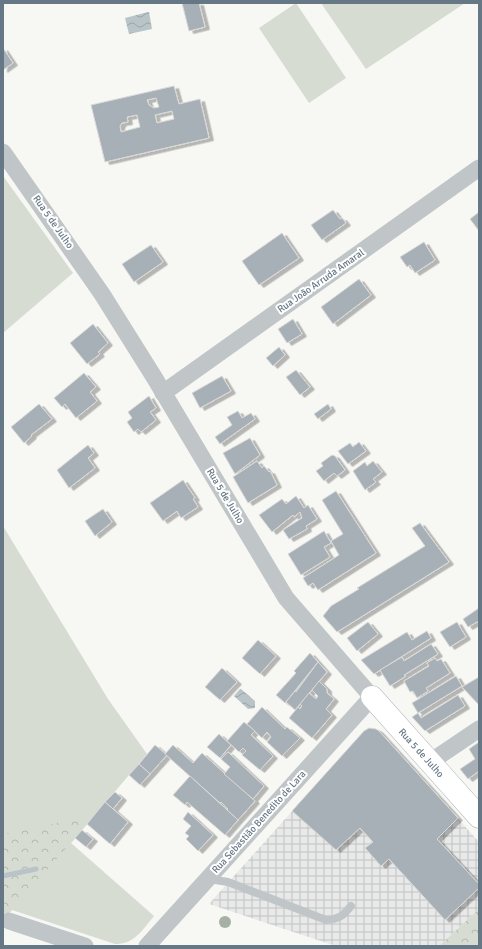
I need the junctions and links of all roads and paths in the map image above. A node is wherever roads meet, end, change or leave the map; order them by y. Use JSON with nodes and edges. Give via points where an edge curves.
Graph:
{"nodes":[{"id":1,"x":3,"y":152,"type":"edge"},
{"id":2,"x":479,"y":168,"type":"edge"},
{"id":3,"x":163,"y":393,"type":"junction"},
{"id":4,"x":372,"y":697,"type":"junction"},
{"id":5,"x":479,"y":729,"type":"edge"},
{"id":6,"x":430,"y":762,"type":"junction"},
{"id":7,"x":479,"y":817,"type":"edge"},
{"id":8,"x":208,"y":879,"type":"junction"},
{"id":9,"x":352,"y":906,"type":"dead end"},
{"id":10,"x":9,"y":921,"type":"dead end"},
{"id":11,"x":85,"y":946,"type":"edge"},
{"id":12,"x":147,"y":946,"type":"edge"}],
"edges":[{"from":1,"to":3,"type":"street","name":"Rua 5 de Julho","via":[[82,263]]},
{"from":2,"to":3,"type":"street","name":"Rua João Arruda Amaral"},
{"from":3,"to":4,"type":"street","name":"Rua 5 de Julho","via":[[286,598]]},
{"from":4,"to":6,"type":"street","name":"Rua 5 de Julho"},
{"from":4,"to":8,"type":"street","name":"Rua Sebastião Benedito de Lara"},
{"from":5,"to":6,"type":"street"},
{"from":6,"to":7,"type":"street","name":"Rua 5 de Julho"},
{"from":8,"to":9,"type":"lane","via":[[228,882],[326,920],[336,919]]},
{"from":8,"to":12,"type":"street","name":"Rua Sebastião Benedito de Lara"},
{"from":10,"to":11,"type":"street"}]}
